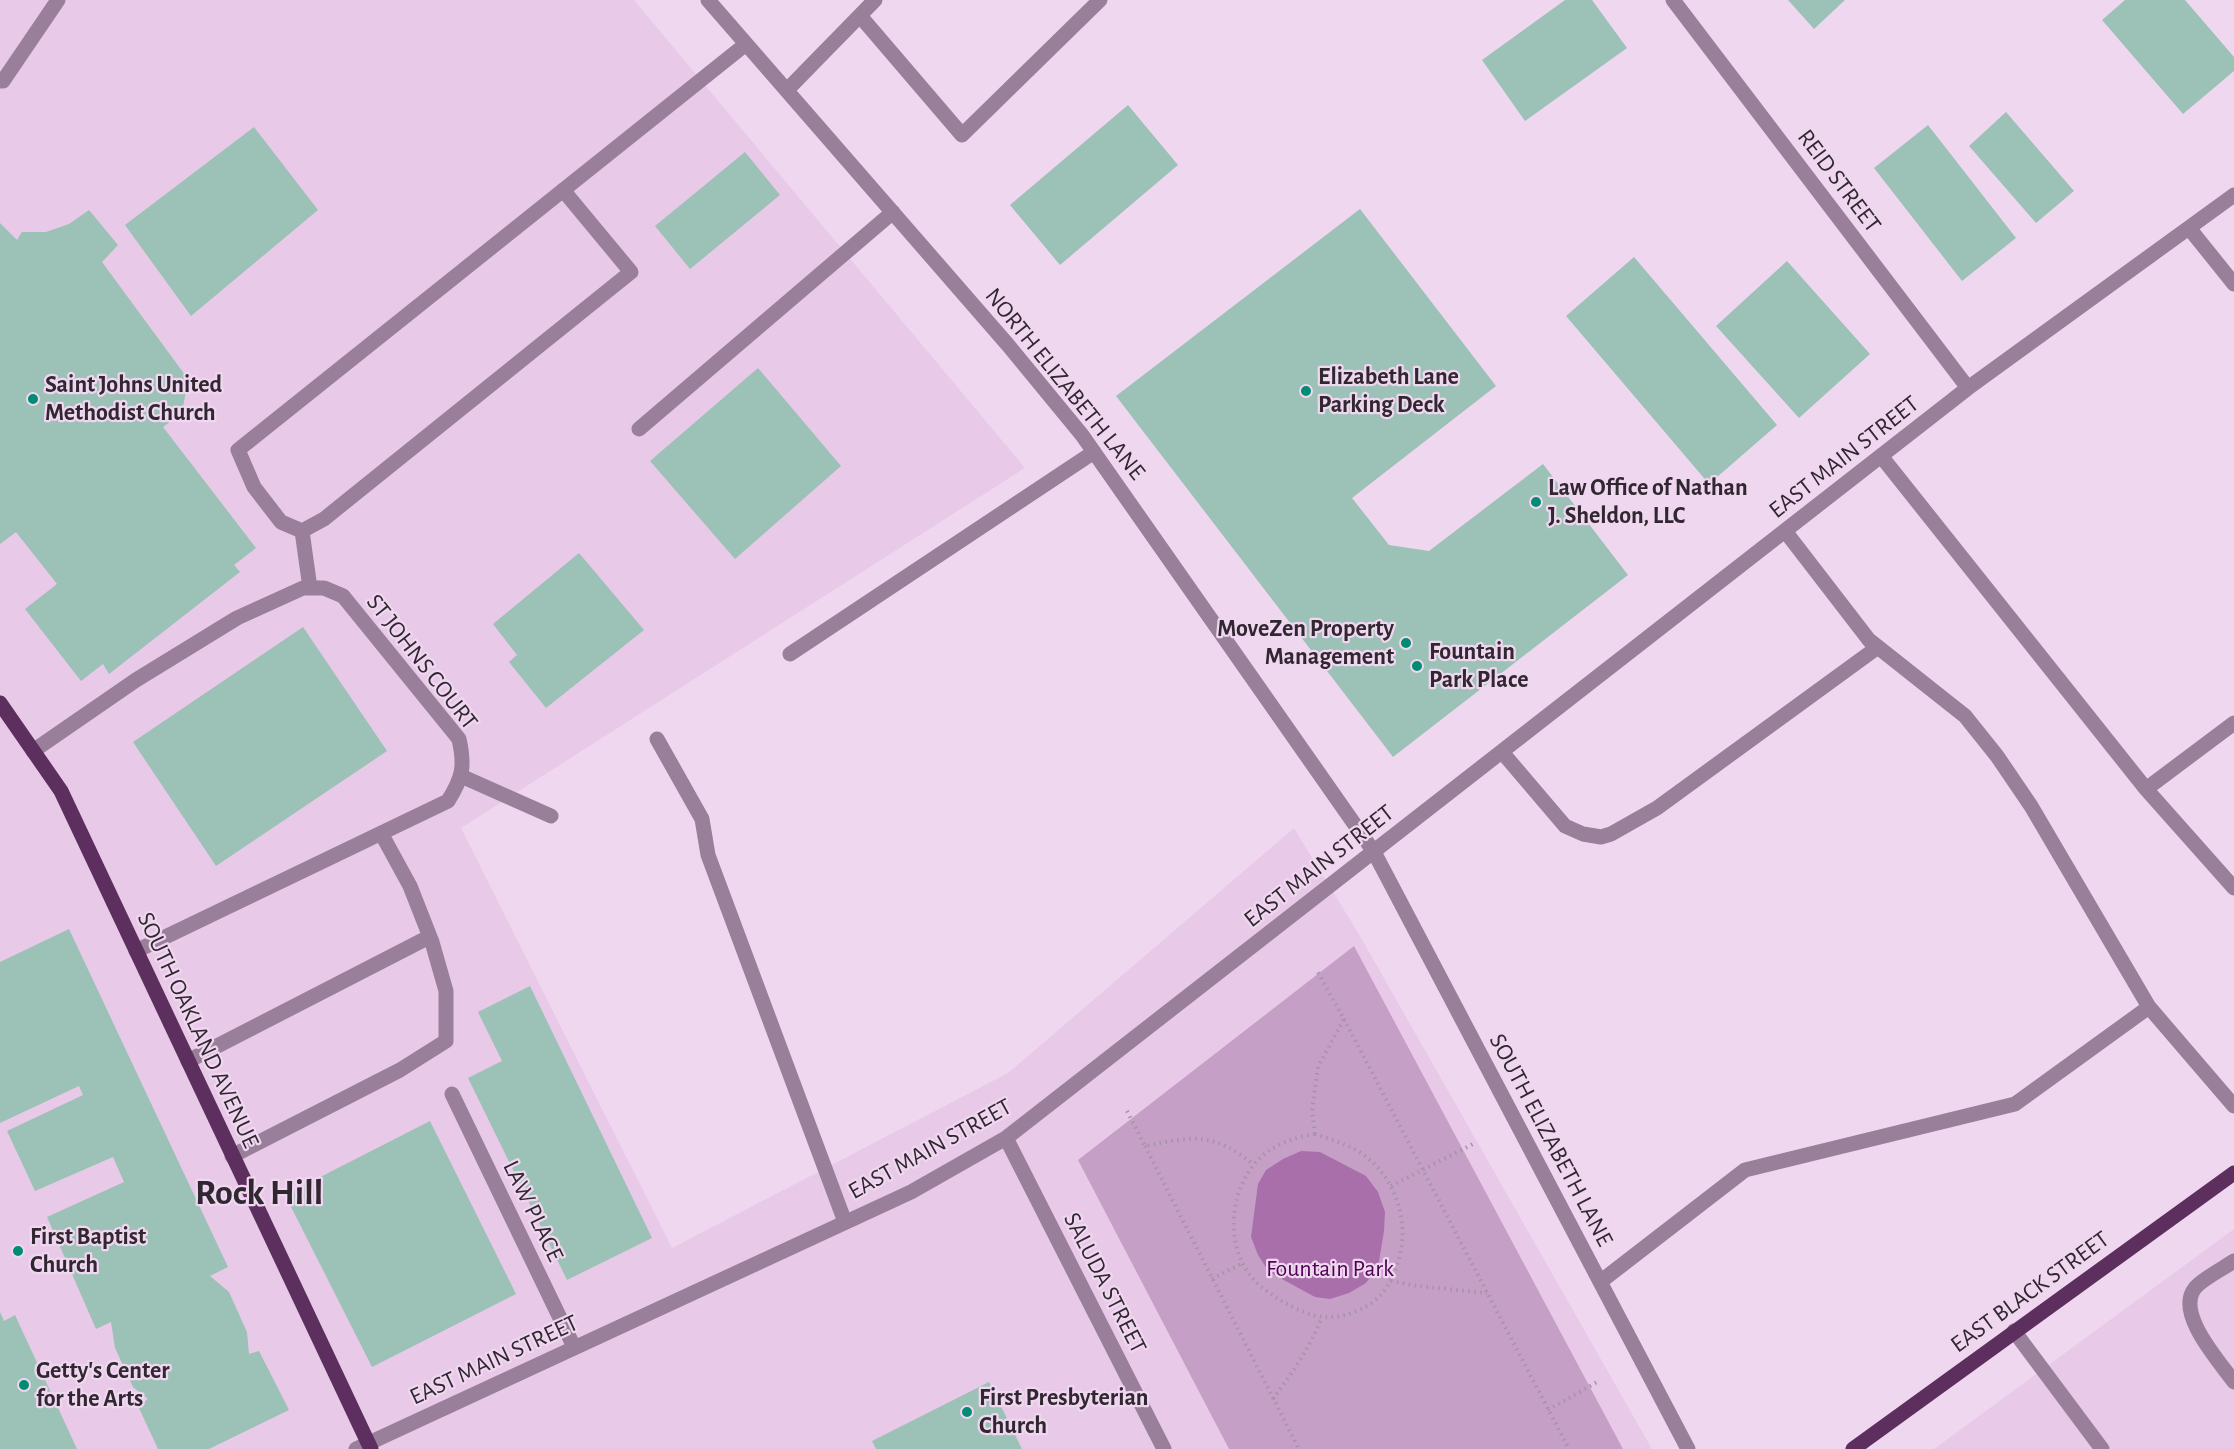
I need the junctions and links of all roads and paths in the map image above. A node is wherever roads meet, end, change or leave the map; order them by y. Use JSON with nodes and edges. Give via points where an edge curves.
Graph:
{"nodes":[{"id":1,"x":58,"y":0,"type":"edge"},
{"id":2,"x":708,"y":0,"type":"edge"},
{"id":3,"x":875,"y":0,"type":"edge"},
{"id":4,"x":1100,"y":0,"type":"edge"},
{"id":5,"x":1673,"y":0,"type":"edge"},
{"id":6,"x":861,"y":17,"type":"junction"},
{"id":7,"x":746,"y":44,"type":"junction"},
{"id":8,"x":0,"y":81,"type":"edge"},
{"id":9,"x":787,"y":90,"type":"junction"},
{"id":10,"x":563,"y":190,"type":"junction"},
{"id":11,"x":2234,"y":195,"type":"edge"},
{"id":12,"x":892,"y":212,"type":"junction"},
{"id":13,"x":2189,"y":228,"type":"junction"},
{"id":14,"x":2234,"y":284,"type":"edge"},
{"id":15,"x":1968,"y":388,"type":"junction"},
{"id":16,"x":639,"y":429,"type":"dead end"},
{"id":17,"x":1094,"y":452,"type":"junction"},
{"id":18,"x":1881,"y":456,"type":"junction"},
{"id":19,"x":302,"y":531,"type":"junction"},
{"id":20,"x":1785,"y":531,"type":"junction"},
{"id":21,"x":310,"y":588,"type":"junction"},
{"id":22,"x":1878,"y":647,"type":"junction"},
{"id":23,"x":790,"y":654,"type":"dead end"},
{"id":24,"x":0,"y":703,"type":"edge"},
{"id":25,"x":2234,"y":723,"type":"edge"},
{"id":26,"x":657,"y":739,"type":"dead end"},
{"id":27,"x":33,"y":751,"type":"junction"},
{"id":28,"x":1502,"y":752,"type":"junction"},
{"id":29,"x":461,"y":776,"type":"junction"},
{"id":30,"x":2146,"y":789,"type":"junction"},
{"id":31,"x":550,"y":816,"type":"dead end"},
{"id":32,"x":381,"y":833,"type":"junction"},
{"id":33,"x":1374,"y":852,"type":"junction"},
{"id":34,"x":2228,"y":870,"type":"edge"},
{"id":35,"x":2234,"y":888,"type":"edge"},
{"id":36,"x":429,"y":937,"type":"junction"},
{"id":37,"x":136,"y":951,"type":"junction"},
{"id":38,"x":1316,"y":969,"type":"dead end"},
{"id":39,"x":2149,"y":1007,"type":"junction"},
{"id":40,"x":1344,"y":1019,"type":"junction"},
{"id":41,"x":188,"y":1061,"type":"junction"},
{"id":42,"x":452,"y":1094,"type":"dead end"},
{"id":43,"x":2234,"y":1106,"type":"edge"},
{"id":44,"x":1127,"y":1111,"type":"dead end"},
{"id":45,"x":1315,"y":1134,"type":"junction"},
{"id":46,"x":1006,"y":1138,"type":"junction"},
{"id":47,"x":1475,"y":1143,"type":"dead end"},
{"id":48,"x":1145,"y":1146,"type":"junction"},
{"id":49,"x":232,"y":1156,"type":"junction"},
{"id":50,"x":1254,"y":1166,"type":"junction"},
{"id":51,"x":1423,"y":1169,"type":"junction"},
{"id":52,"x":2233,"y":1177,"type":"edge"},
{"id":53,"x":1391,"y":1186,"type":"junction"},
{"id":54,"x":845,"y":1222,"type":"junction"},
{"id":55,"x":2234,"y":1261,"type":"edge"},
{"id":56,"x":1243,"y":1263,"type":"junction"},
{"id":57,"x":1212,"y":1279,"type":"junction"},
{"id":58,"x":1391,"y":1281,"type":"junction"},
{"id":59,"x":1600,"y":1282,"type":"junction"},
{"id":60,"x":1487,"y":1293,"type":"junction"},
{"id":61,"x":1322,"y":1317,"type":"junction"},
{"id":62,"x":2014,"y":1331,"type":"junction"},
{"id":63,"x":574,"y":1347,"type":"junction"},
{"id":64,"x":1599,"y":1381,"type":"dead end"},
{"id":65,"x":2234,"y":1382,"type":"edge"},
{"id":66,"x":1273,"y":1399,"type":"junction"},
{"id":67,"x":1548,"y":1410,"type":"junction"},
{"id":68,"x":365,"y":1447,"type":"edge"},
{"id":69,"x":1164,"y":1449,"type":"edge"},
{"id":70,"x":1299,"y":1449,"type":"edge"},
{"id":71,"x":1569,"y":1449,"type":"edge"},
{"id":72,"x":1688,"y":1449,"type":"edge"},
{"id":73,"x":1853,"y":1449,"type":"edge"},
{"id":74,"x":2102,"y":1449,"type":"edge"}],
"edges":[{"from":1,"to":8,"type":"street"},
{"from":2,"to":7,"type":"street","name":"NORTH ELIZABETH LANE"},
{"from":3,"to":6,"type":"street"},
{"from":4,"to":6,"type":"street","via":[[962,135]]},
{"from":5,"to":15,"type":"street","name":"REID STREET"},
{"from":6,"to":9,"type":"street"},
{"from":7,"to":9,"type":"street","name":"NORTH ELIZABETH LANE"},
{"from":7,"to":10,"type":"street"},
{"from":9,"to":12,"type":"street","name":"NORTH ELIZABETH LANE"},
{"from":10,"to":19,"type":"street","via":[[238,450],[254,487],[281,522]]},
{"from":10,"to":19,"type":"street","via":[[632,272],[324,519]]},
{"from":11,"to":13,"type":"street","name":"EAST MAIN STREET"},
{"from":12,"to":16,"type":"street"},
{"from":12,"to":17,"type":"street","name":"NORTH ELIZABETH LANE","via":[[1008,345]]},
{"from":13,"to":14,"type":"street"},
{"from":13,"to":15,"type":"street","name":"EAST MAIN STREET"},
{"from":15,"to":18,"type":"street","name":"EAST MAIN STREET"},
{"from":17,"to":23,"type":"street"},
{"from":17,"to":33,"type":"street","name":"NORTH ELIZABETH LANE"},
{"from":18,"to":20,"type":"street","name":"EAST MAIN STREET"},
{"from":18,"to":30,"type":"street"},
{"from":19,"to":21,"type":"street"},
{"from":20,"to":22,"type":"street"},
{"from":20,"to":28,"type":"street","name":"EAST MAIN STREET"},
{"from":21,"to":27,"type":"street","via":[[237,618],[136,680]]},
{"from":21,"to":29,"type":"street","name":"ST JOHNS COURT","via":[[324,588],[342,596],[459,739],[464,762]]},
{"from":22,"to":28,"type":"street","via":[[1657,808],[1601,837],[1565,826]]},
{"from":22,"to":39,"type":"street","via":[[1965,716],[1997,756],[2031,806]]},
{"from":24,"to":27,"type":"main road","name":"SOUTH OAKLAND AVENUE"},
{"from":25,"to":30,"type":"street"},
{"from":26,"to":54,"type":"street","via":[[702,819],[708,855]]},
{"from":27,"to":37,"type":"main road","name":"SOUTH OAKLAND AVENUE","via":[[61,791]]},
{"from":28,"to":33,"type":"street","name":"EAST MAIN STREET"},
{"from":29,"to":31,"type":"street"},
{"from":29,"to":32,"type":"street","via":[[448,801]]},
{"from":30,"to":34,"type":"street"},
{"from":32,"to":36,"type":"street","via":[[410,886]]},
{"from":32,"to":37,"type":"street"},
{"from":33,"to":46,"type":"street","name":"EAST MAIN STREET"},
{"from":33,"to":59,"type":"street","name":"SOUTH ELIZABETH LANE"},
{"from":34,"to":35,"type":"street"},
{"from":36,"to":41,"type":"street"},
{"from":36,"to":49,"type":"street","via":[[446,991],[446,1041],[400,1070]]},
{"from":37,"to":41,"type":"main road","name":"SOUTH OAKLAND AVENUE"},
{"from":38,"to":40,"type":"path"},
{"from":39,"to":43,"type":"street"},
{"from":39,"to":59,"type":"street","via":[[2015,1104],[1745,1170]]},
{"from":40,"to":45,"type":"path","via":[[1318,1067],[1312,1111]]},
{"from":40,"to":51,"type":"path"},
{"from":41,"to":49,"type":"main road","name":"SOUTH OAKLAND AVENUE"},
{"from":42,"to":63,"type":"street","name":"LAW PLACE"},
{"from":44,"to":48,"type":"path"},
{"from":45,"to":50,"type":"path","via":[[1280,1144]]},
{"from":45,"to":53,"type":"path","via":[[1364,1155],[1382,1171]]},
{"from":46,"to":54,"type":"street","name":"EAST MAIN STREET","via":[[911,1191]]},
{"from":46,"to":69,"type":"street","name":"SALUDA STREET"},
{"from":47,"to":51,"type":"path"},
{"from":48,"to":50,"type":"path","via":[[1182,1139],[1216,1141]]},
{"from":48,"to":57,"type":"path"},
{"from":49,"to":68,"type":"main road","name":"SOUTH OAKLAND AVENUE"},
{"from":50,"to":56,"type":"path","via":[[1242,1181],[1234,1207],[1233,1234]]},
{"from":51,"to":53,"type":"path"},
{"from":51,"to":60,"type":"path"},
{"from":52,"to":62,"type":"main road","name":"EAST BLACK STREET"},
{"from":53,"to":58,"type":"path","via":[[1401,1219],[1403,1246]]},
{"from":54,"to":63,"type":"street","name":"EAST MAIN STREET"},
{"from":55,"to":65,"type":"street","via":[[2195,1287],[2190,1301],[2192,1322]]},
{"from":56,"to":57,"type":"path"},
{"from":56,"to":61,"type":"path","via":[[1270,1293],[1290,1306]]},
{"from":57,"to":66,"type":"path"},
{"from":58,"to":60,"type":"path"},
{"from":58,"to":61,"type":"path","via":[[1382,1294],[1365,1306],[1344,1315]]},
{"from":59,"to":72,"type":"street","name":"SOUTH ELIZABETH LANE"},
{"from":60,"to":67,"type":"path"},
{"from":61,"to":66,"type":"path","via":[[1298,1366]]},
{"from":62,"to":73,"type":"main road","name":"EAST BLACK STREET"},
{"from":62,"to":74,"type":"street"},
{"from":63,"to":68,"type":"street","name":"EAST MAIN STREET"},
{"from":64,"to":67,"type":"path"},
{"from":66,"to":70,"type":"path"},
{"from":67,"to":71,"type":"path"}]}
